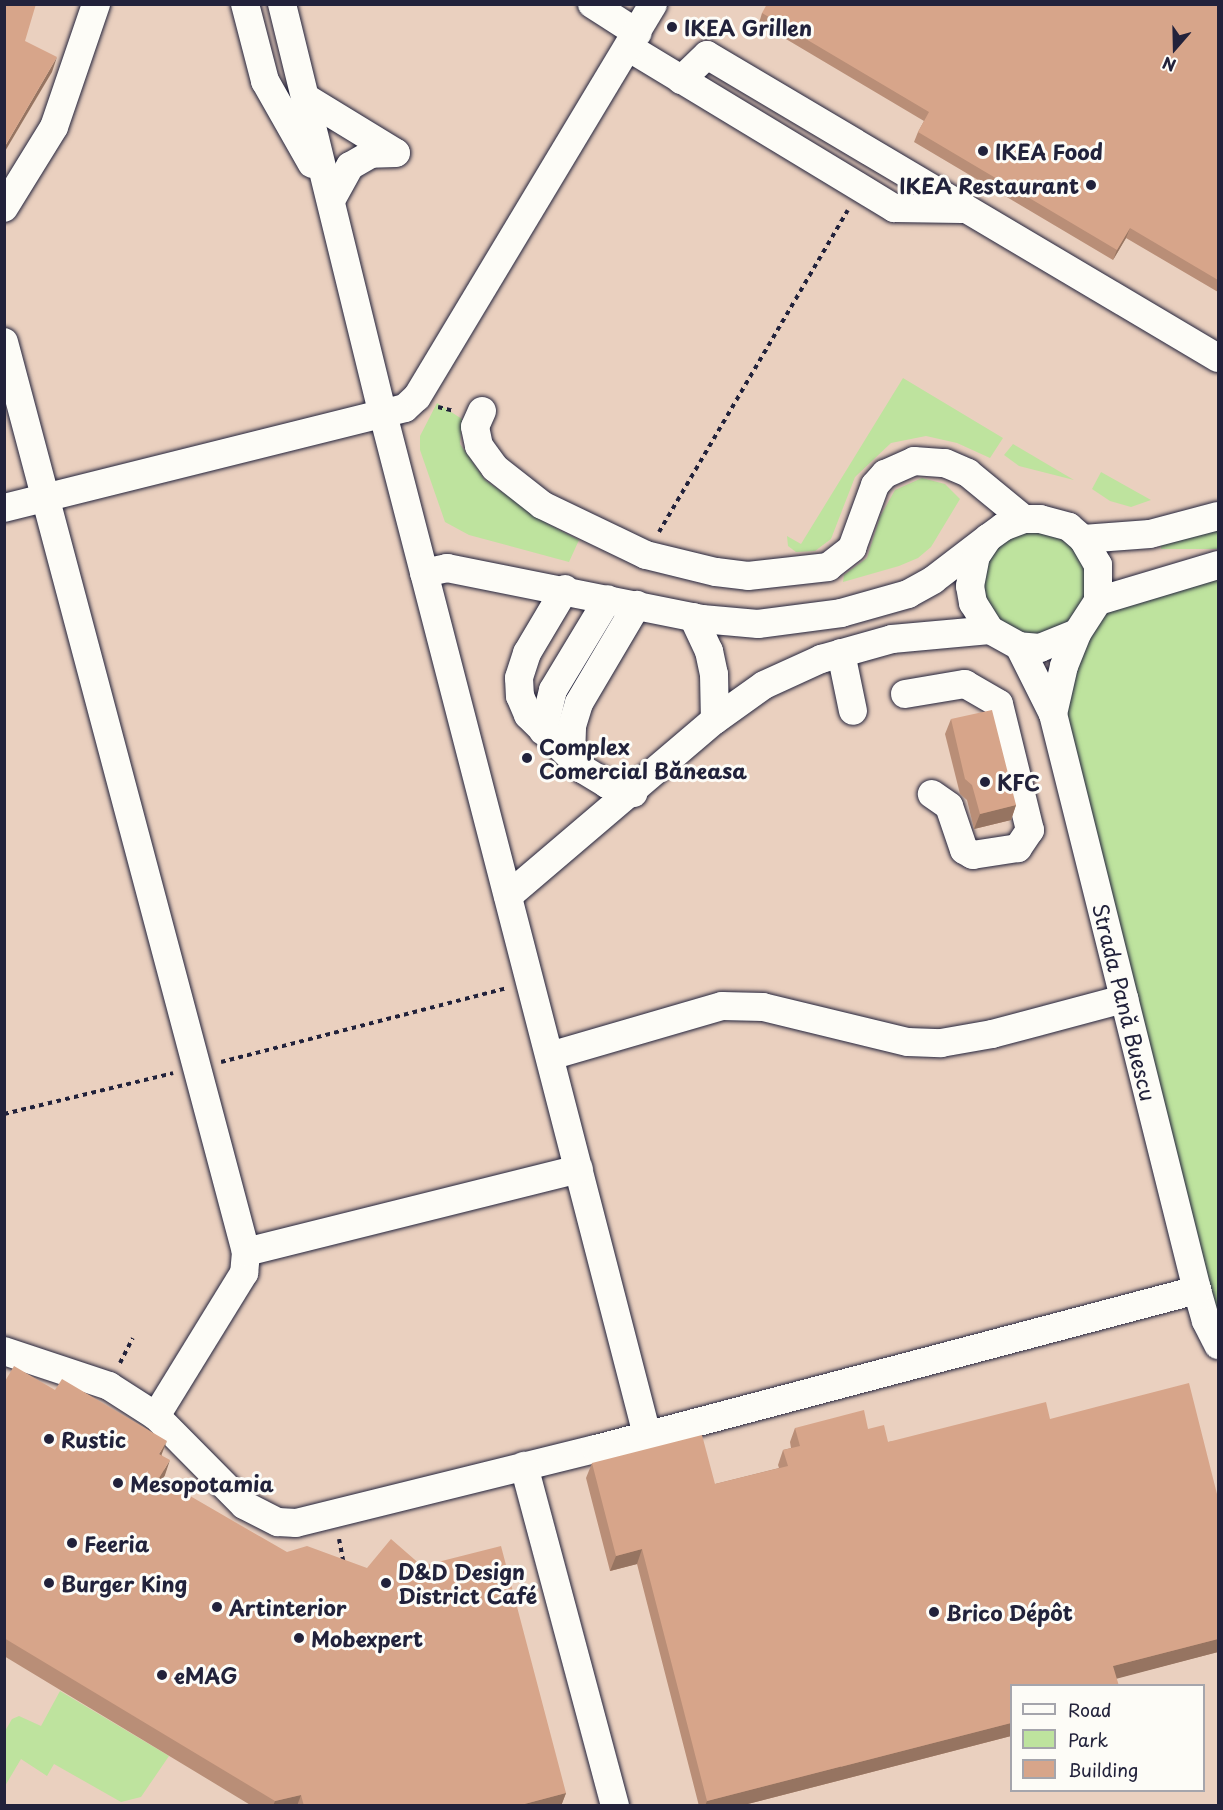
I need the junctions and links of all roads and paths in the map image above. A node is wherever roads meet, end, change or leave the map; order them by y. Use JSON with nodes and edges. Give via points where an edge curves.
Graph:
{"nodes":[{"id":1,"x":96,"y":4,"type":"edge"},
{"id":2,"x":245,"y":4,"type":"edge"},
{"id":3,"x":259,"y":4,"type":"edge"},
{"id":4,"x":282,"y":4,"type":"edge"},
{"id":5,"x":592,"y":4,"type":"edge"},
{"id":6,"x":653,"y":4,"type":"edge"},
{"id":7,"x":632,"y":40,"type":"junction"},
{"id":8,"x":306,"y":98,"type":"junction"},
{"id":9,"x":316,"y":141,"type":"junction"},
{"id":10,"x":331,"y":200,"type":"junction"},
{"id":11,"x":853,"y":202,"type":"dead end"},
{"id":12,"x":4,"y":208,"type":"edge"},
{"id":13,"x":4,"y":342,"type":"edge"},
{"id":14,"x":1218,"y":358,"type":"edge"},
{"id":15,"x":482,"y":411,"type":"dead end"},
{"id":16,"x":383,"y":414,"type":"junction"},
{"id":17,"x":47,"y":497,"type":"junction"},
{"id":18,"x":4,"y":508,"type":"edge"},
{"id":19,"x":1218,"y":516,"type":"edge"},
{"id":20,"x":1024,"y":519,"type":"junction"},
{"id":21,"x":988,"y":538,"type":"junction"},
{"id":22,"x":1083,"y":538,"type":"junction"},
{"id":23,"x":646,"y":555,"type":"junction"},
{"id":24,"x":1218,"y":565,"type":"edge"},
{"id":25,"x":424,"y":573,"type":"junction"},
{"id":26,"x":565,"y":589,"type":"junction"},
{"id":27,"x":608,"y":599,"type":"junction"},
{"id":28,"x":1098,"y":601,"type":"junction"},
{"id":29,"x":637,"y":605,"type":"junction"},
{"id":30,"x":693,"y":617,"type":"junction"},
{"id":31,"x":990,"y":630,"type":"junction"},
{"id":32,"x":1077,"y":633,"type":"junction"},
{"id":33,"x":1019,"y":646,"type":"junction"},
{"id":34,"x":841,"y":653,"type":"junction"},
{"id":35,"x":905,"y":694,"type":"dead end"},
{"id":36,"x":853,"y":711,"type":"dead end"},
{"id":37,"x":1053,"y":714,"type":"junction"},
{"id":38,"x":715,"y":720,"type":"junction"},
{"id":39,"x":543,"y":731,"type":"junction"},
{"id":40,"x":570,"y":757,"type":"junction"},
{"id":41,"x":633,"y":793,"type":"junction"},
{"id":42,"x":932,"y":794,"type":"dead end"},
{"id":43,"x":508,"y":896,"type":"junction"},
{"id":44,"x":517,"y":986,"type":"dead end"},
{"id":45,"x":1124,"y":999,"type":"junction"},
{"id":46,"x":550,"y":1056,"type":"junction"},
{"id":47,"x":217,"y":1063,"type":"dead end"},
{"id":48,"x":180,"y":1072,"type":"dead end"},
{"id":49,"x":4,"y":1114,"type":"edge"},
{"id":50,"x":579,"y":1169,"type":"junction"},
{"id":51,"x":246,"y":1252,"type":"junction"},
{"id":52,"x":1197,"y":1290,"type":"junction"},
{"id":53,"x":1218,"y":1314,"type":"edge"},
{"id":54,"x":133,"y":1338,"type":"dead end"},
{"id":55,"x":1218,"y":1345,"type":"edge"},
{"id":56,"x":4,"y":1351,"type":"edge"},
{"id":57,"x":118,"y":1367,"type":"dead end"},
{"id":58,"x":156,"y":1416,"type":"junction"},
{"id":59,"x":647,"y":1435,"type":"junction"},
{"id":60,"x":524,"y":1466,"type":"junction"},
{"id":61,"x":339,"y":1535,"type":"dead end"},
{"id":62,"x":345,"y":1567,"type":"edge"},
{"id":63,"x":615,"y":1806,"type":"edge"}],
"edges":[{"from":1,"to":12,"type":"street","via":[[71,88],[54,127]]},
{"from":2,"to":10,"type":"street","via":[[268,88]]},
{"from":3,"to":9,"type":"street","via":[[287,98]]},
{"from":4,"to":8,"type":"street"},
{"from":5,"to":7,"type":"street"},
{"from":6,"to":7,"type":"street"},
{"from":7,"to":14,"type":"street","via":[[681,80],[894,208],[964,209]]},
{"from":7,"to":16,"type":"street","via":[[417,397],[405,408]]},
{"from":8,"to":9,"type":"street"},
{"from":8,"to":10,"type":"street","via":[[396,153],[371,154],[350,166]]},
{"from":9,"to":10,"type":"street"},
{"from":10,"to":16,"type":"street"},
{"from":11,"to":23,"type":"path"},
{"from":13,"to":17,"type":"street"},
{"from":15,"to":23,"type":"street","via":[[475,427],[479,446],[503,475],[561,516]]},
{"from":16,"to":17,"type":"street"},
{"from":16,"to":25,"type":"street"},
{"from":17,"to":18,"type":"street"},
{"from":17,"to":51,"type":"street"},
{"from":19,"to":22,"type":"street","via":[[1150,534]]},
{"from":20,"to":21,"type":"street"},
{"from":20,"to":22,"type":"street","via":[[1054,521]]},
{"from":20,"to":23,"type":"street","via":[[968,472],[945,463],[914,461],[885,474],[874,485],[852,548],[828,567],[748,576]]},
{"from":21,"to":30,"type":"street","via":[[933,580],[889,601],[841,613],[758,624]]},
{"from":21,"to":31,"type":"street","via":[[976,556],[970,586],[973,603]]},
{"from":22,"to":28,"type":"street","via":[[1098,565]]},
{"from":24,"to":28,"type":"street"},
{"from":25,"to":26,"type":"street","via":[[447,568]]},
{"from":25,"to":43,"type":"street"},
{"from":26,"to":27,"type":"street"},
{"from":26,"to":39,"type":"street","via":[[527,653],[519,678],[524,705]]},
{"from":27,"to":29,"type":"street"},
{"from":27,"to":39,"type":"street","via":[[553,690]]},
{"from":28,"to":32,"type":"street"},
{"from":29,"to":30,"type":"street"},
{"from":29,"to":40,"type":"street","via":[[579,703],[572,726]]},
{"from":30,"to":38,"type":"street","via":[[712,662]]},
{"from":31,"to":33,"type":"street"},
{"from":31,"to":34,"type":"street","via":[[892,639]]},
{"from":32,"to":33,"type":"street","via":[[1040,648]]},
{"from":32,"to":37,"type":"street","name":"Strada Pană Buescu","via":[[1064,666]]},
{"from":33,"to":37,"type":"street","name":"Strada Pană Buescu"},
{"from":34,"to":36,"type":"street"},
{"from":34,"to":38,"type":"street","via":[[764,685]]},
{"from":35,"to":42,"type":"street","via":[[964,684],[999,704],[1030,831],[1018,848],[973,855],[964,850],[949,806]]},
{"from":37,"to":45,"type":"street","name":"Strada Pană Buescu"},
{"from":38,"to":41,"type":"street"},
{"from":39,"to":40,"type":"street"},
{"from":40,"to":41,"type":"street","via":[[607,784]]},
{"from":41,"to":43,"type":"street"},
{"from":43,"to":46,"type":"street"},
{"from":44,"to":47,"type":"path"},
{"from":45,"to":46,"type":"street","via":[[992,1034],[941,1043],[908,1042],[763,1007],[722,1006]]},
{"from":45,"to":52,"type":"street","name":"Strada Pană Buescu"},
{"from":46,"to":50,"type":"street"},
{"from":48,"to":49,"type":"path"},
{"from":50,"to":51,"type":"street"},
{"from":50,"to":59,"type":"street"},
{"from":51,"to":58,"type":"street","via":[[244,1273]]},
{"from":52,"to":53,"type":"street","name":"Strada Pană Buescu"},
{"from":52,"to":55,"type":"street","name":"Strada Pană Buescu"},
{"from":52,"to":59,"type":"street"},
{"from":54,"to":57,"type":"path"},
{"from":56,"to":58,"type":"street","via":[[109,1386]]},
{"from":58,"to":60,"type":"street","via":[[244,1505],[278,1522],[316,1520]]},
{"from":59,"to":60,"type":"street"},
{"from":60,"to":63,"type":"street"},
{"from":61,"to":62,"type":"path"}]}
